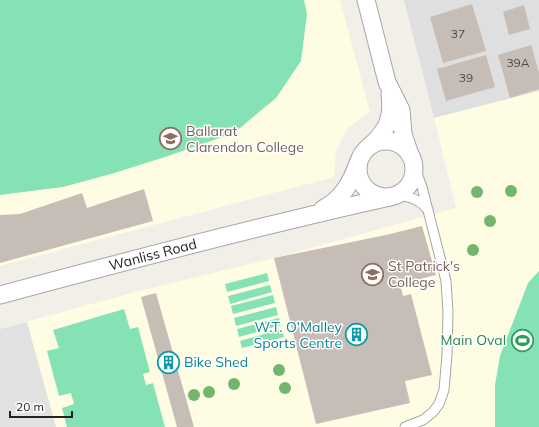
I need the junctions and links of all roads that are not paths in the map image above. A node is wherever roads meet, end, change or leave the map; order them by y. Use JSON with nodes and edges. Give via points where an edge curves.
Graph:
{"nodes":[{"id":1,"x":366,"y":0,"type":"edge"},
{"id":2,"x":387,"y":82,"type":"junction"},
{"id":3,"x":370,"y":146,"type":"junction"},
{"id":4,"x":411,"y":158,"type":"junction"},
{"id":5,"x":359,"y":162,"type":"junction"},
{"id":6,"x":393,"y":196,"type":"junction"},
{"id":7,"x":430,"y":215,"type":"junction"},
{"id":8,"x":306,"y":216,"type":"junction"},
{"id":9,"x":0,"y":295,"type":"edge"},
{"id":10,"x":405,"y":427,"type":"edge"}],
"edges":[{"from":1,"to":2,"type":"street"},
{"from":2,"to":3,"type":"street","via":[[391,102],[390,118],[382,134]]},
{"from":2,"to":4,"type":"street","via":[[401,110],[403,134]]},
{"from":3,"to":4,"type":"street","via":[[385,141],[395,143],[404,148]]},
{"from":3,"to":5,"type":"street"},
{"from":4,"to":6,"type":"street","via":[[414,171],[411,181],[405,190]]},
{"from":4,"to":7,"type":"lane"},
{"from":5,"to":6,"type":"street","via":[[358,172],[363,186],[376,195]]},
{"from":5,"to":8,"type":"street","name":"Wanliss Road","via":[[339,198],[324,209]]},
{"from":6,"to":7,"type":"lane","via":[[408,197],[420,202]]},
{"from":6,"to":8,"type":"street","name":"Wanliss Road"},
{"from":7,"to":10,"type":"lane","via":[[446,280],[448,312],[445,384],[442,398],[433,412]]},
{"from":8,"to":9,"type":"street","name":"Wanliss Road"}]}
